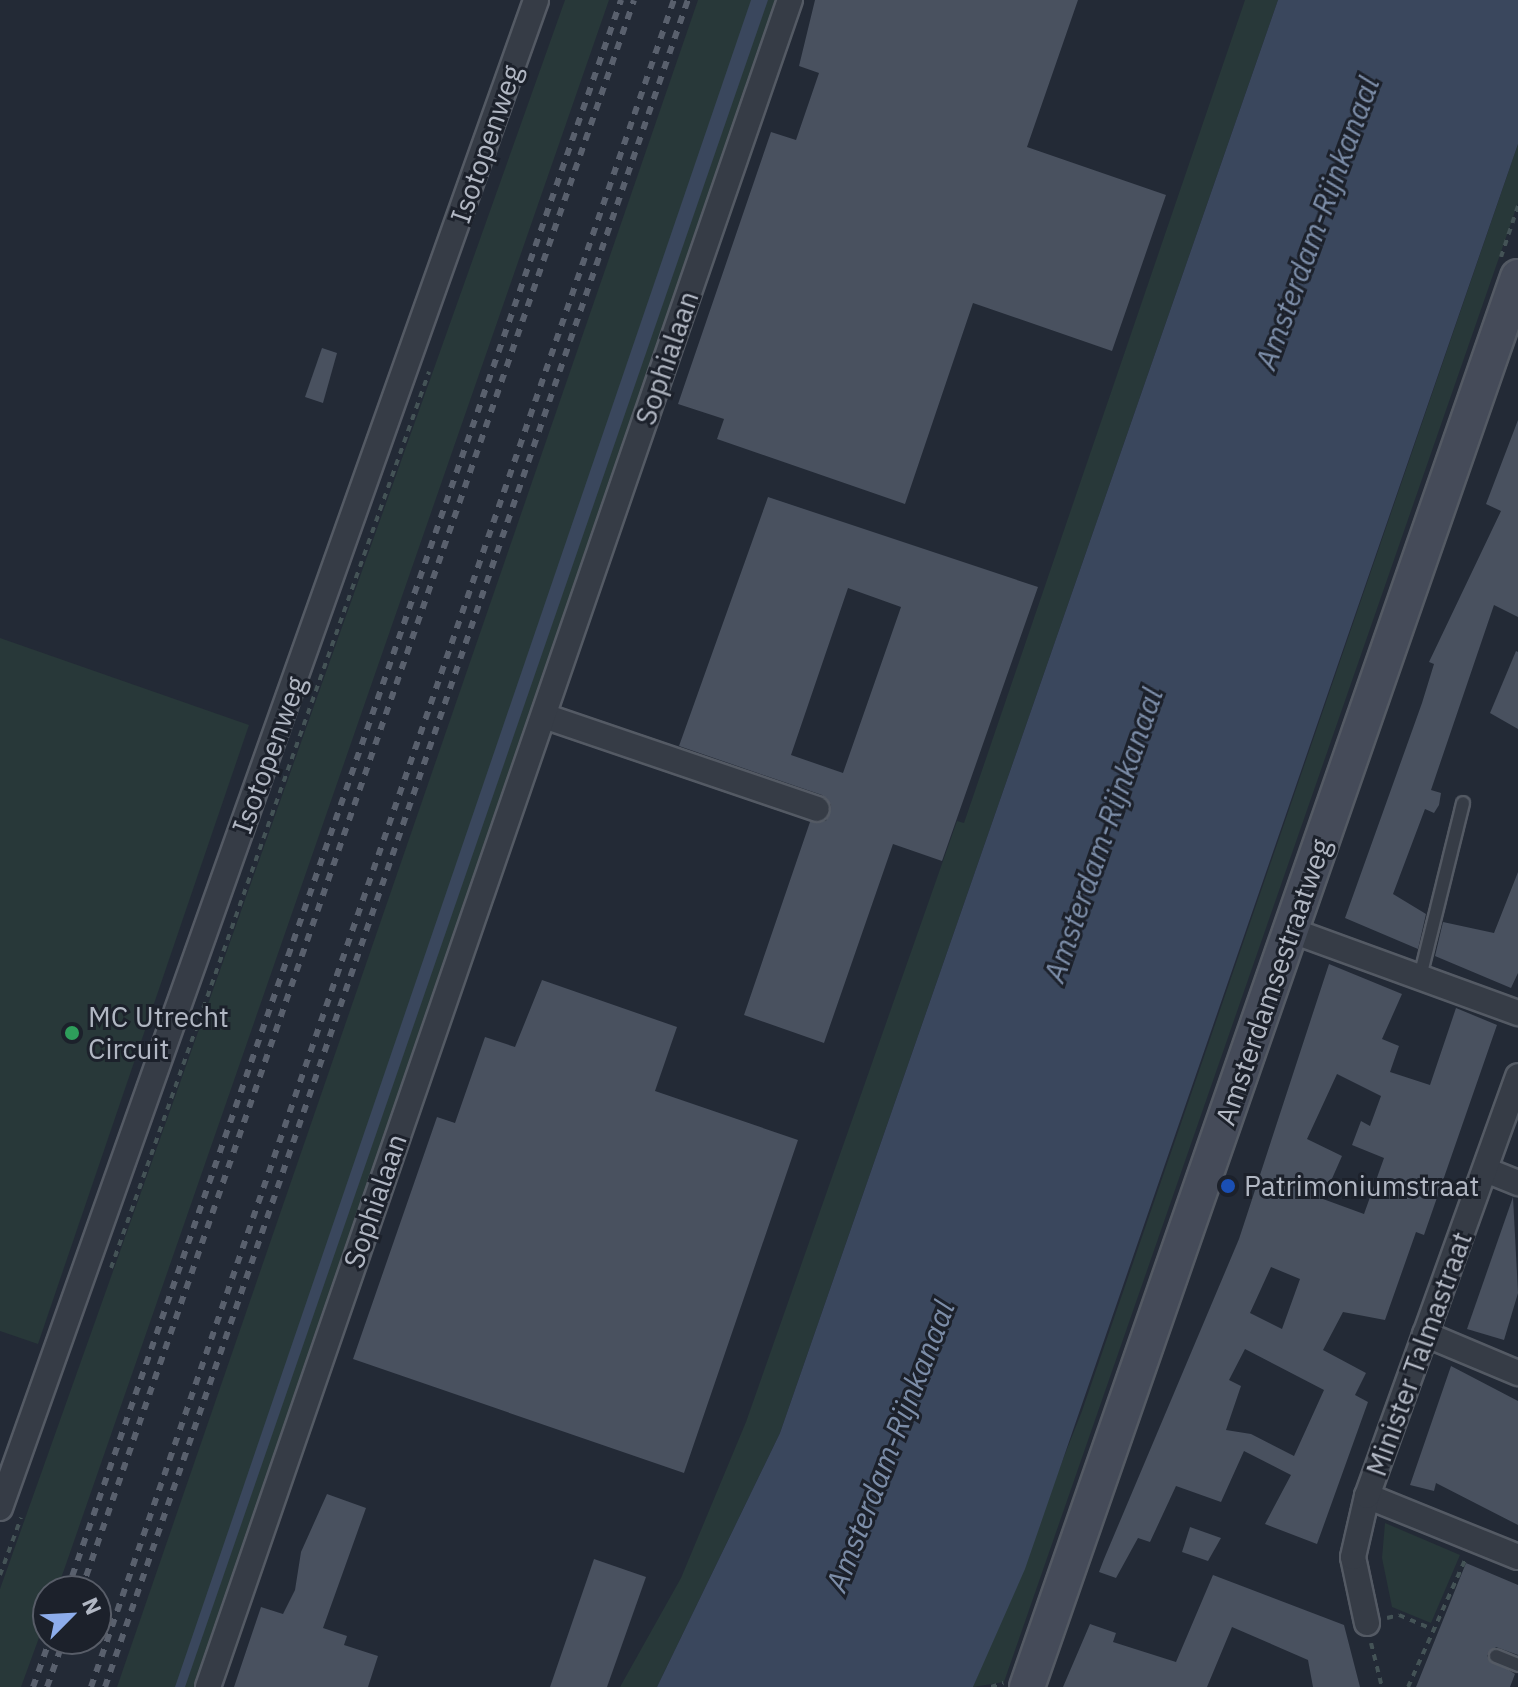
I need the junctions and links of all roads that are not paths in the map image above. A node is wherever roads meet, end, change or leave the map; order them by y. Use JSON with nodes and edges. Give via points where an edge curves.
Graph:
{"nodes":[{"id":1,"x":536,"y":0,"type":"edge"},
{"id":2,"x":790,"y":0,"type":"edge"},
{"id":3,"x":1518,"y":277,"type":"edge"},
{"id":4,"x":544,"y":716,"type":"junction"},
{"id":5,"x":1463,"y":803,"type":"dead end"},
{"id":6,"x":817,"y":809,"type":"dead end"},
{"id":7,"x":1290,"y":930,"type":"junction"},
{"id":8,"x":1420,"y":977,"type":"junction"},
{"id":9,"x":1518,"y":1013,"type":"edge"},
{"id":10,"x":1518,"y":1076,"type":"edge"},
{"id":11,"x":1486,"y":1170,"type":"junction"},
{"id":12,"x":1518,"y":1183,"type":"edge"},
{"id":13,"x":1425,"y":1334,"type":"junction"},
{"id":14,"x":1518,"y":1373,"type":"edge"},
{"id":15,"x":1367,"y":1496,"type":"junction"},
{"id":16,"x":0,"y":1508,"type":"edge"},
{"id":17,"x":1518,"y":1557,"type":"edge"},
{"id":18,"x":1367,"y":1623,"type":"road end"},
{"id":19,"x":1496,"y":1656,"type":"dead end"},
{"id":20,"x":1518,"y":1665,"type":"edge"},
{"id":21,"x":1017,"y":1685,"type":"edge"},
{"id":22,"x":208,"y":1687,"type":"edge"}],
"edges":[{"from":1,"to":16,"type":"street","name":"Isotopenweg"},
{"from":2,"to":4,"type":"street","name":"Sophialaan"},
{"from":3,"to":7,"type":"main road","name":"Amsterdamsestraatweg"},
{"from":4,"to":6,"type":"street"},
{"from":4,"to":22,"type":"street","name":"Sophialaan"},
{"from":5,"to":8,"type":"lane"},
{"from":7,"to":8,"type":"street"},
{"from":7,"to":21,"type":"main road","name":"Amsterdamsestraatweg"},
{"from":8,"to":9,"type":"street"},
{"from":10,"to":11,"type":"street","name":"Minister Talmastraat"},
{"from":11,"to":12,"type":"street"},
{"from":11,"to":13,"type":"street","name":"Minister Talmastraat"},
{"from":13,"to":14,"type":"street"},
{"from":13,"to":15,"type":"street","name":"Minister Talmastraat"},
{"from":15,"to":17,"type":"street"},
{"from":15,"to":18,"type":"street","name":"Minister Talmastraat","via":[[1353,1557]]},
{"from":19,"to":20,"type":"lane"}]}
